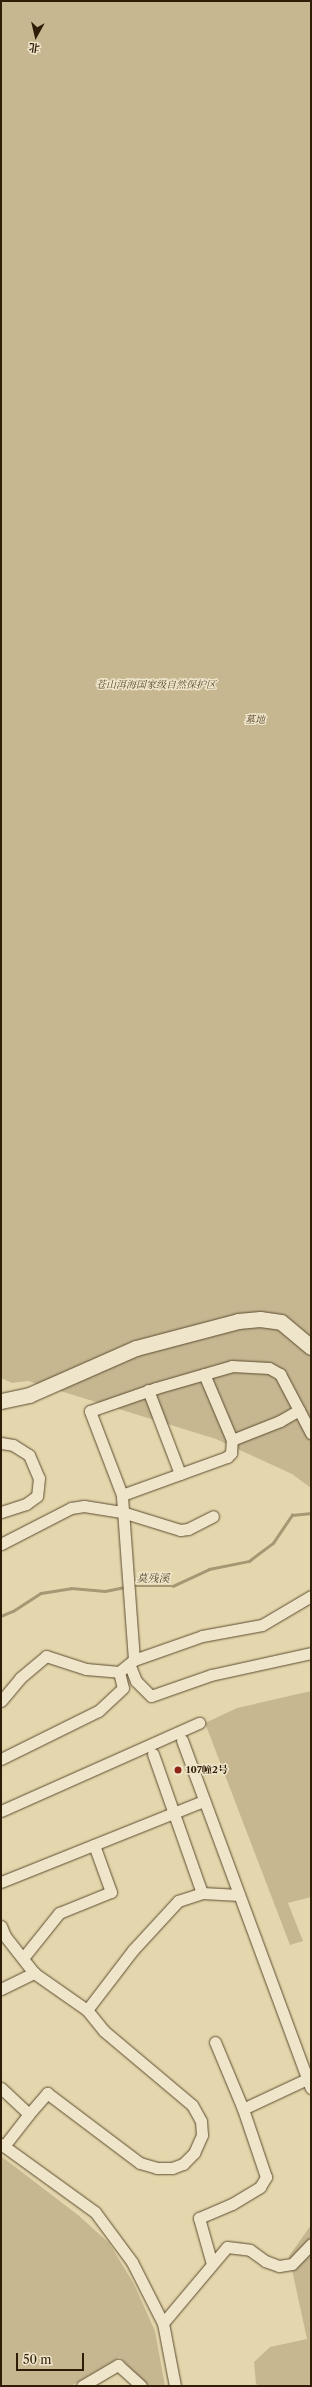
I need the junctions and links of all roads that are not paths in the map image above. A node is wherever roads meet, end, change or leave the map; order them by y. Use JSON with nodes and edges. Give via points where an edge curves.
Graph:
{"nodes":[{"id":1,"x":311,"y":1347,"type":"edge"},
{"id":2,"x":204,"y":1374,"type":"junction"},
{"id":3,"x":148,"y":1390,"type":"junction"},
{"id":4,"x":1,"y":1401,"type":"edge"},
{"id":5,"x":299,"y":1410,"type":"junction"},
{"id":6,"x":311,"y":1433,"type":"edge"},
{"id":7,"x":232,"y":1440,"type":"junction"},
{"id":8,"x":1,"y":1444,"type":"edge"},
{"id":9,"x":180,"y":1474,"type":"junction"},
{"id":10,"x":122,"y":1495,"type":"junction"},
{"id":11,"x":1,"y":1512,"type":"edge"},
{"id":12,"x":122,"y":1512,"type":"junction"},
{"id":13,"x":213,"y":1516,"type":"dead end"},
{"id":14,"x":1,"y":1544,"type":"edge"},
{"id":15,"x":311,"y":1596,"type":"edge"},
{"id":16,"x":311,"y":1653,"type":"edge"},
{"id":17,"x":132,"y":1663,"type":"junction"},
{"id":18,"x":119,"y":1672,"type":"junction"},
{"id":19,"x":136,"y":1681,"type":"junction"},
{"id":20,"x":123,"y":1688,"type":"junction"},
{"id":21,"x":1,"y":1701,"type":"edge"},
{"id":22,"x":199,"y":1723,"type":"dead end"},
{"id":23,"x":182,"y":1740,"type":"dead end"},
{"id":24,"x":153,"y":1754,"type":"dead end"},
{"id":25,"x":1,"y":1759,"type":"edge"},
{"id":26,"x":204,"y":1801,"type":"junction"},
{"id":27,"x":1,"y":1811,"type":"edge"},
{"id":28,"x":173,"y":1813,"type":"junction"},
{"id":29,"x":94,"y":1844,"type":"junction"},
{"id":30,"x":1,"y":1882,"type":"edge"},
{"id":31,"x":202,"y":1893,"type":"junction"},
{"id":32,"x":239,"y":1895,"type":"junction"},
{"id":33,"x":1,"y":1926,"type":"edge"},
{"id":34,"x":23,"y":1958,"type":"junction"},
{"id":35,"x":34,"y":1973,"type":"junction"},
{"id":36,"x":1,"y":1989,"type":"edge"},
{"id":37,"x":87,"y":2010,"type":"junction"},
{"id":38,"x":215,"y":2042,"type":"dead end"},
{"id":39,"x":309,"y":2083,"type":"edge"},
{"id":40,"x":1,"y":2088,"type":"edge"},
{"id":41,"x":243,"y":2109,"type":"junction"},
{"id":42,"x":29,"y":2114,"type":"junction"},
{"id":43,"x":2,"y":2145,"type":"edge"},
{"id":44,"x":311,"y":2244,"type":"edge"},
{"id":45,"x":212,"y":2264,"type":"junction"},
{"id":46,"x":163,"y":2323,"type":"junction"},
{"id":47,"x":82,"y":2386,"type":"edge"},
{"id":48,"x":141,"y":2386,"type":"edge"},
{"id":49,"x":175,"y":2386,"type":"edge"}],
"edges":[{"from":1,"to":4,"type":"street","via":[[281,1322],[260,1319],[238,1321],[136,1348],[29,1395]]},
{"from":2,"to":3,"type":"street"},
{"from":2,"to":5,"type":"street","via":[[232,1366],[272,1369],[280,1374]]},
{"from":2,"to":7,"type":"street"},
{"from":3,"to":9,"type":"street"},
{"from":3,"to":10,"type":"street","via":[[90,1411]]},
{"from":5,"to":6,"type":"street"},
{"from":5,"to":7,"type":"street","via":[[280,1421]]},
{"from":7,"to":9,"type":"street","via":[[231,1453],[227,1457]]},
{"from":8,"to":11,"type":"street","via":[[13,1445],[29,1455],[39,1478],[37,1496],[26,1504]]},
{"from":9,"to":10,"type":"street"},
{"from":10,"to":12,"type":"street"},
{"from":12,"to":13,"type":"street","via":[[180,1530],[188,1529]]},
{"from":12,"to":14,"type":"street","via":[[84,1506],[71,1508]]},
{"from":12,"to":17,"type":"street","via":[[129,1580]]},
{"from":15,"to":17,"type":"street","via":[[262,1625],[202,1636]]},
{"from":16,"to":19,"type":"street","via":[[211,1675],[151,1696]]},
{"from":17,"to":18,"type":"street"},
{"from":17,"to":19,"type":"street"},
{"from":18,"to":20,"type":"street"},
{"from":18,"to":21,"type":"street","via":[[86,1669],[46,1656],[20,1678]]},
{"from":19,"to":20,"type":"street"},
{"from":20,"to":25,"type":"street","via":[[98,1711]]},
{"from":22,"to":27,"type":"street"},
{"from":23,"to":26,"type":"street"},
{"from":24,"to":28,"type":"street"},
{"from":26,"to":28,"type":"street"},
{"from":26,"to":32,"type":"street"},
{"from":28,"to":29,"type":"street"},
{"from":28,"to":31,"type":"street"},
{"from":29,"to":30,"type":"street"},
{"from":29,"to":34,"type":"street","via":[[111,1892],[59,1913]]},
{"from":31,"to":32,"type":"street"},
{"from":31,"to":37,"type":"street","via":[[178,1901],[133,1950]]},
{"from":32,"to":39,"type":"street"},
{"from":33,"to":34,"type":"street","via":[[5,1936]]},
{"from":34,"to":35,"type":"street"},
{"from":35,"to":36,"type":"street"},
{"from":35,"to":37,"type":"street"},
{"from":37,"to":42,"type":"street","via":[[104,2030],[192,2105],[201,2121],[202,2135],[194,2153],[183,2164],[172,2168],[157,2168],[140,2163],[47,2093]]},
{"from":38,"to":41,"type":"street"},
{"from":39,"to":41,"type":"street"},
{"from":40,"to":42,"type":"street"},
{"from":41,"to":45,"type":"street","via":[[266,2177],[260,2187],[232,2204],[199,2218]]},
{"from":42,"to":43,"type":"street"},
{"from":43,"to":46,"type":"street","via":[[94,2212],[132,2262]]},
{"from":44,"to":45,"type":"street","via":[[292,2264],[279,2266],[265,2261],[250,2250],[239,2247],[227,2247]]},
{"from":45,"to":46,"type":"street"},
{"from":46,"to":49,"type":"street"},
{"from":47,"to":48,"type":"street","via":[[118,2365]]}]}
